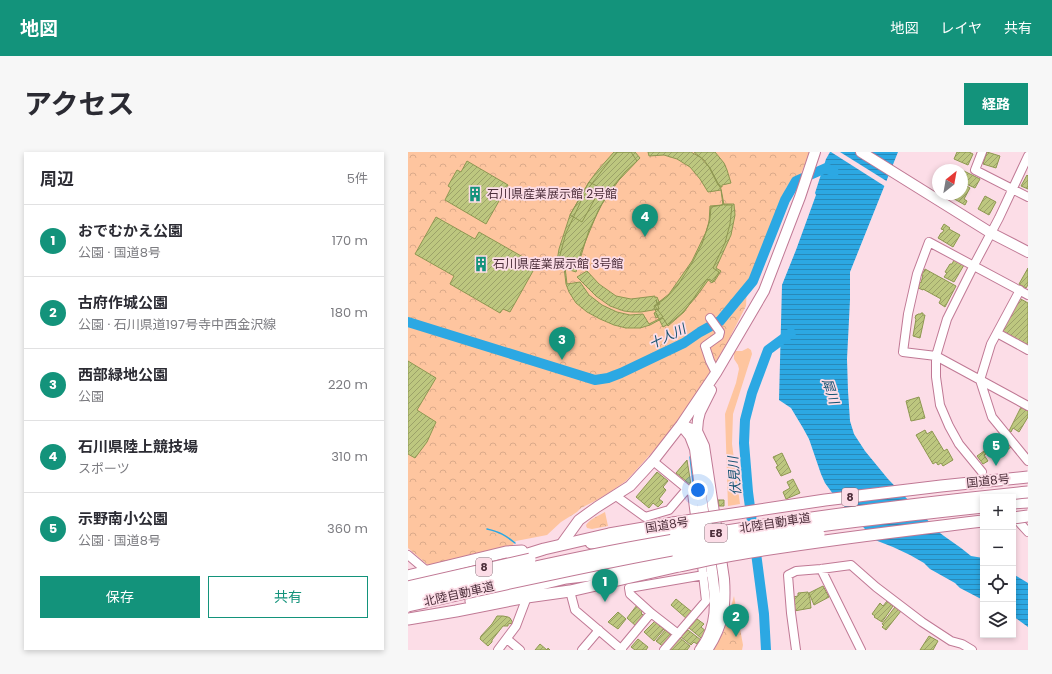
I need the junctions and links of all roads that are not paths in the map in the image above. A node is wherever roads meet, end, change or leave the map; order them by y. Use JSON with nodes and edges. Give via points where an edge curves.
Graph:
{"nodes":[{"id":1,"x":815,"y":152,"type":"edge"},
{"id":2,"x":861,"y":152,"type":"edge"},
{"id":3,"x":982,"y":152,"type":"edge"},
{"id":4,"x":1028,"y":156,"type":"edge"},
{"id":5,"x":1013,"y":189,"type":"junction"},
{"id":6,"x":1028,"y":197,"type":"edge"},
{"id":7,"x":991,"y":233,"type":"junction"},
{"id":8,"x":1028,"y":252,"type":"edge"},
{"id":9,"x":974,"y":266,"type":"junction"},
{"id":10,"x":1020,"y":290,"type":"junction"},
{"id":11,"x":1028,"y":295,"type":"edge"},
{"id":12,"x":710,"y":318,"type":"dead end"},
{"id":13,"x":997,"y":333,"type":"junction"},
{"id":14,"x":1028,"y":350,"type":"edge"},
{"id":15,"x":936,"y":356,"type":"junction"},
{"id":16,"x":716,"y":373,"type":"junction"},
{"id":17,"x":980,"y":380,"type":"junction"},
{"id":18,"x":1028,"y":406,"type":"edge"},
{"id":19,"x":681,"y":425,"type":"junction"},
{"id":20,"x":697,"y":431,"type":"junction"},
{"id":21,"x":653,"y":461,"type":"junction"},
{"id":22,"x":1028,"y":461,"type":"edge"},
{"id":23,"x":982,"y":472,"type":"dead end"},
{"id":24,"x":1028,"y":477,"type":"edge"},
{"id":25,"x":687,"y":489,"type":"junction"},
{"id":26,"x":1028,"y":492,"type":"edge"},
{"id":27,"x":1011,"y":494,"type":"edge"},
{"id":28,"x":616,"y":496,"type":"junction"},
{"id":29,"x":980,"y":496,"type":"edge"},
{"id":30,"x":980,"y":498,"type":"edge"},
{"id":31,"x":1028,"y":502,"type":"edge"},
{"id":32,"x":1016,"y":503,"type":"edge"},
{"id":33,"x":980,"y":507,"type":"edge"},
{"id":34,"x":980,"y":508,"type":"edge"},
{"id":35,"x":1020,"y":519,"type":"edge"},
{"id":36,"x":980,"y":522,"type":"edge"},
{"id":37,"x":674,"y":527,"type":"junction"},
{"id":38,"x":1028,"y":532,"type":"edge"},
{"id":39,"x":609,"y":542,"type":"junction"},
{"id":40,"x":561,"y":545,"type":"junction"},
{"id":41,"x":544,"y":549,"type":"junction"},
{"id":42,"x":408,"y":555,"type":"edge"},
{"id":43,"x":678,"y":562,"type":"junction"},
{"id":44,"x":821,"y":569,"type":"junction"},
{"id":45,"x":428,"y":572,"type":"junction"},
{"id":46,"x":590,"y":575,"type":"junction"},
{"id":47,"x":704,"y":575,"type":"junction"},
{"id":48,"x":408,"y":576,"type":"edge"},
{"id":49,"x":408,"y":588,"type":"edge"},
{"id":50,"x":570,"y":591,"type":"junction"},
{"id":51,"x":408,"y":596,"type":"edge"},
{"id":52,"x":527,"y":597,"type":"junction"},
{"id":53,"x":408,"y":606,"type":"edge"},
{"id":54,"x":456,"y":611,"type":"junction"},
{"id":55,"x":651,"y":613,"type":"junction"},
{"id":56,"x":408,"y":616,"type":"edge"},
{"id":57,"x":408,"y":619,"type":"edge"},
{"id":58,"x":408,"y":627,"type":"edge"},
{"id":59,"x":599,"y":630,"type":"junction"},
{"id":60,"x":678,"y":634,"type":"junction"},
{"id":61,"x":507,"y":639,"type":"junction"},
{"id":62,"x":621,"y":649,"type":"edge"},
{"id":63,"x":498,"y":650,"type":"edge"},
{"id":64,"x":520,"y":650,"type":"edge"},
{"id":65,"x":582,"y":650,"type":"edge"},
{"id":66,"x":664,"y":650,"type":"edge"},
{"id":67,"x":700,"y":650,"type":"edge"},
{"id":68,"x":707,"y":650,"type":"edge"},
{"id":69,"x":796,"y":650,"type":"edge"},
{"id":70,"x":861,"y":650,"type":"edge"},
{"id":71,"x":971,"y":650,"type":"edge"}],
"edges":[{"from":1,"to":16,"type":"main road","via":[[764,291]]},
{"from":2,"to":7,"type":"main road"},
{"from":3,"to":5,"type":"street","via":[[975,170]]},
{"from":4,"to":5,"type":"street"},
{"from":5,"to":6,"type":"street"},
{"from":5,"to":7,"type":"street"},
{"from":7,"to":8,"type":"main road"},
{"from":7,"to":9,"type":"street"},
{"from":9,"to":10,"type":"street"},
{"from":9,"to":15,"type":"street","via":[[947,319]]},
{"from":9,"to":15,"type":"street","via":[[929,242],[915,280],[903,352]]},
{"from":10,"to":11,"type":"street"},
{"from":10,"to":13,"type":"street"},
{"from":12,"to":16,"type":"street","via":[[720,332],[705,346]]},
{"from":13,"to":14,"type":"street"},
{"from":13,"to":17,"type":"street"},
{"from":15,"to":17,"type":"street"},
{"from":15,"to":23,"type":"street","via":[[940,405],[960,444]]},
{"from":16,"to":19,"type":"main road"},
{"from":16,"to":20,"type":"main road","via":[[700,412]]},
{"from":17,"to":18,"type":"street"},
{"from":17,"to":22,"type":"street","via":[[992,417]]},
{"from":19,"to":20,"type":"main road"},
{"from":19,"to":21,"type":"main road"},
{"from":19,"to":67,"type":"main road","via":[[690,436],[695,449],[715,606],[713,623]]},
{"from":20,"to":68,"type":"main road","via":[[704,446],[725,596],[718,631]]},
{"from":21,"to":25,"type":"street"},
{"from":21,"to":28,"type":"main road","via":[[630,486]]},
{"from":24,"to":37,"type":"highway","name":"国道8号","number":"8","bridge":true,"via":[[825,500]]},
{"from":25,"to":28,"type":"street","via":[[669,510],[645,517]]},
{"from":25,"to":47,"type":"street","via":[[692,493]]},
{"from":26,"to":27,"type":"highway","name":"北陸自動車道","number":"E8","bridge":true},
{"from":28,"to":40,"type":"main road","via":[[579,520]]},
{"from":29,"to":37,"type":"highway","bridge":true,"via":[[804,510]]},
{"from":30,"to":51,"type":"highway","name":"北陸自動車道","number":"E8","bridge":true,"via":[[892,507],[639,546]]},
{"from":31,"to":32,"type":"highway"},
{"from":33,"to":53,"type":"highway","name":"北陸自動車道","number":"E8","bridge":true,"via":[[726,540],[545,575]]},
{"from":34,"to":43,"type":"highway","bridge":true,"via":[[767,541]]},
{"from":35,"to":38,"type":"street"},
{"from":36,"to":43,"type":"highway","bridge":true,"via":[[829,540]]},
{"from":37,"to":39,"type":"highway"},
{"from":37,"to":40,"type":"highway","name":"国道8号","number":"8","via":[[609,534]]},
{"from":39,"to":40,"type":"highway"},
{"from":39,"to":49,"type":"highway","bridge":true},
{"from":40,"to":41,"type":"highway","name":"国道8号","number":"8"},
{"from":41,"to":45,"type":"highway","via":[[506,552]]},
{"from":41,"to":49,"type":"highway","name":"国道8号","number":"8"},
{"from":42,"to":45,"type":"street"},
{"from":43,"to":46,"type":"highway"},
{"from":43,"to":50,"type":"highway"},
{"from":44,"to":69,"type":"street","via":[[796,571],[788,575]]},
{"from":44,"to":70,"type":"street"},
{"from":44,"to":71,"type":"street","via":[[851,565],[922,622],[950,641]]},
{"from":45,"to":48,"type":"highway"},
{"from":46,"to":50,"type":"highway","via":[[577,580],[570,587]]},
{"from":46,"to":56,"type":"highway","via":[[566,578]]},
{"from":47,"to":55,"type":"street","via":[[629,588],[630,594]]},
{"from":47,"to":60,"type":"street","via":[[706,601]]},
{"from":50,"to":52,"type":"highway"},
{"from":50,"to":59,"type":"street","via":[[575,610]]},
{"from":52,"to":54,"type":"highway"},
{"from":52,"to":61,"type":"street","via":[[516,626]]},
{"from":54,"to":57,"type":"highway"},
{"from":54,"to":58,"type":"highway"},
{"from":55,"to":60,"type":"street"},
{"from":55,"to":62,"type":"street"},
{"from":59,"to":62,"type":"street"},
{"from":59,"to":65,"type":"street"},
{"from":60,"to":66,"type":"street"},
{"from":61,"to":63,"type":"street"},
{"from":61,"to":64,"type":"street"}]}
